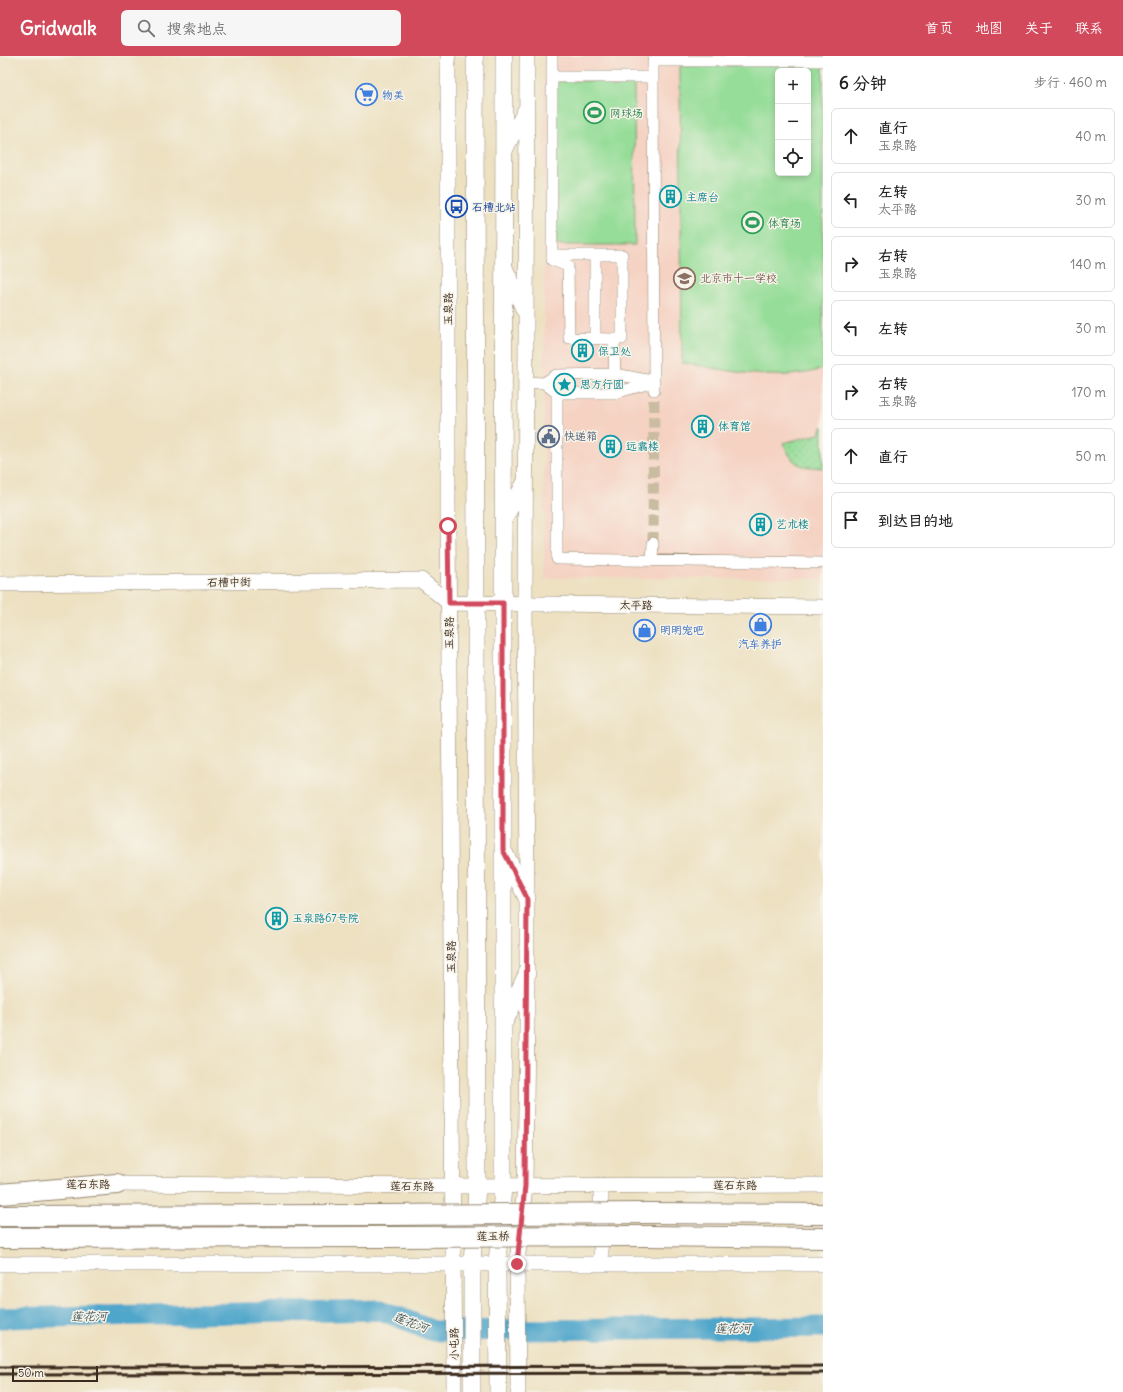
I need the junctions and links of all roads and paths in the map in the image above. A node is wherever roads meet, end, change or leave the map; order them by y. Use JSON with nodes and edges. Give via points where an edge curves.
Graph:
{"nodes":[{"id":1,"x":448,"y":56,"type":"edge"},
{"id":2,"x":475,"y":56,"type":"edge"},
{"id":3,"x":504,"y":56,"type":"edge"},
{"id":4,"x":527,"y":56,"type":"edge"},
{"id":5,"x":552,"y":56,"type":"edge"},
{"id":6,"x":823,"y":61,"type":"edge"},
{"id":7,"x":552,"y":77,"type":"junction"},
{"id":8,"x":653,"y":77,"type":"junction"},
{"id":9,"x":527,"y":107,"type":"junction"},
{"id":10,"x":504,"y":153,"type":"junction"},
{"id":11,"x":552,"y":255,"type":"junction"},
{"id":12,"x":595,"y":255,"type":"junction"},
{"id":13,"x":504,"y":264,"type":"junction"},
{"id":14,"x":526,"y":315,"type":"junction"},
{"id":15,"x":595,"y":339,"type":"junction"},
{"id":16,"x":614,"y":339,"type":"junction"},
{"id":17,"x":615,"y":374,"type":"junction"},
{"id":18,"x":526,"y":382,"type":"junction"},
{"id":19,"x":544,"y":383,"type":"junction"},
{"id":20,"x":654,"y":386,"type":"junction"},
{"id":21,"x":557,"y":393,"type":"junction"},
{"id":22,"x":615,"y":393,"type":"junction"},
{"id":23,"x":526,"y":480,"type":"junction"},
{"id":24,"x":503,"y":523,"type":"junction"},
{"id":25,"x":653,"y":543,"type":"tunnel mouth"},
{"id":26,"x":652,"y":560,"type":"junction"},
{"id":27,"x":823,"y":563,"type":"edge"},
{"id":28,"x":0,"y":584,"type":"edge"},
{"id":29,"x":449,"y":603,"type":"junction"},
{"id":30,"x":477,"y":603,"type":"junction"},
{"id":31,"x":503,"y":603,"type":"junction"},
{"id":32,"x":525,"y":603,"type":"junction"},
{"id":33,"x":823,"y":607,"type":"edge"},
{"id":34,"x":503,"y":850,"type":"junction"},
{"id":35,"x":527,"y":898,"type":"junction"},
{"id":36,"x":527,"y":974,"type":"junction"},
{"id":37,"x":503,"y":1025,"type":"junction"},
{"id":38,"x":0,"y":1184,"type":"edge"},
{"id":39,"x":116,"y":1184,"type":"junction"},
{"id":40,"x":601,"y":1185,"type":"junction"},
{"id":41,"x":823,"y":1185,"type":"edge"},
{"id":42,"x":452,"y":1186,"type":"junction"},
{"id":43,"x":477,"y":1186,"type":"junction"},
{"id":44,"x":503,"y":1186,"type":"junction"},
{"id":45,"x":525,"y":1186,"type":"junction"},
{"id":46,"x":0,"y":1194,"type":"edge"},
{"id":47,"x":823,"y":1214,"type":"edge"},
{"id":48,"x":0,"y":1216,"type":"edge"},
{"id":49,"x":0,"y":1238,"type":"edge"},
{"id":50,"x":823,"y":1238,"type":"edge"},
{"id":51,"x":0,"y":1264,"type":"edge"},
{"id":52,"x":453,"y":1264,"type":"junction"},
{"id":53,"x":472,"y":1264,"type":"junction"},
{"id":54,"x":497,"y":1264,"type":"junction"},
{"id":55,"x":517,"y":1264,"type":"junction"},
{"id":56,"x":602,"y":1264,"type":"junction"},
{"id":57,"x":823,"y":1264,"type":"edge"},
{"id":58,"x":454,"y":1392,"type":"edge"},
{"id":59,"x":472,"y":1392,"type":"edge"},
{"id":60,"x":498,"y":1392,"type":"edge"},
{"id":61,"x":518,"y":1392,"type":"edge"}],
"edges":[{"from":1,"to":29,"type":"street","name":"玉泉路"},
{"from":2,"to":30,"type":"main road"},
{"from":3,"to":10,"type":"main road"},
{"from":4,"to":9,"type":"street"},
{"from":5,"to":7,"type":"street"},
{"from":6,"to":8,"type":"street","via":[[653,61]]},
{"from":7,"to":8,"type":"street"},
{"from":7,"to":11,"type":"street"},
{"from":8,"to":20,"type":"street"},
{"from":9,"to":10,"type":"street"},
{"from":9,"to":14,"type":"street"},
{"from":10,"to":13,"type":"main road"},
{"from":11,"to":12,"type":"street"},
{"from":11,"to":15,"type":"street","via":[[552,260],[568,266],[568,338]]},
{"from":12,"to":15,"type":"street"},
{"from":12,"to":16,"type":"street","via":[[622,255],[622,339]]},
{"from":13,"to":14,"type":"street"},
{"from":13,"to":24,"type":"main road"},
{"from":14,"to":18,"type":"street"},
{"from":15,"to":16,"type":"street"},
{"from":16,"to":17,"type":"street"},
{"from":17,"to":19,"type":"street","via":[[556,375]]},
{"from":17,"to":20,"type":"street"},
{"from":17,"to":22,"type":"street"},
{"from":18,"to":19,"type":"street"},
{"from":18,"to":23,"type":"street"},
{"from":19,"to":21,"type":"street"},
{"from":20,"to":22,"type":"street"},
{"from":21,"to":22,"type":"street"},
{"from":21,"to":26,"type":"street","via":[[557,559]]},
{"from":23,"to":24,"type":"street"},
{"from":23,"to":32,"type":"street"},
{"from":24,"to":31,"type":"main road"},
{"from":25,"to":26,"type":"street"},
{"from":26,"to":27,"type":"street"},
{"from":28,"to":29,"type":"street","name":"石槽中街","via":[[421,580]]},
{"from":29,"to":30,"type":"street","name":"太平路"},
{"from":29,"to":42,"type":"street","name":"玉泉路"},
{"from":30,"to":31,"type":"street","name":"太平路"},
{"from":30,"to":43,"type":"main road"},
{"from":31,"to":32,"type":"street","name":"太平路"},
{"from":31,"to":34,"type":"main road"},
{"from":32,"to":33,"type":"street","name":"太平路"},
{"from":32,"to":35,"type":"street"},
{"from":34,"to":35,"type":"main road"},
{"from":34,"to":37,"type":"main road"},
{"from":35,"to":36,"type":"street"},
{"from":36,"to":37,"type":"main road"},
{"from":36,"to":45,"type":"street"},
{"from":37,"to":44,"type":"main road"},
{"from":38,"to":39,"type":"street","name":"莲石东路"},
{"from":39,"to":42,"type":"street","name":"莲石东路"},
{"from":39,"to":46,"type":"highway"},
{"from":40,"to":41,"type":"street","name":"莲石东路"},
{"from":40,"to":45,"type":"street","name":"莲石东路"},
{"from":40,"to":56,"type":"street"},
{"from":42,"to":43,"type":"street","name":"莲石东路"},
{"from":42,"to":52,"type":"street","name":"玉泉路"},
{"from":43,"to":44,"type":"street","name":"莲石东路"},
{"from":43,"to":53,"type":"main road","name":"小屯路"},
{"from":44,"to":45,"type":"street","name":"莲石东路"},
{"from":44,"to":54,"type":"main road"},
{"from":45,"to":55,"type":"street"},
{"from":47,"to":48,"type":"highway","name":"莲玉桥","bridge":true},
{"from":49,"to":50,"type":"highway","name":"莲玉桥","bridge":true},
{"from":51,"to":52,"type":"street"},
{"from":52,"to":53,"type":"street"},
{"from":52,"to":58,"type":"street","name":"小屯路"},
{"from":53,"to":54,"type":"street"},
{"from":53,"to":59,"type":"main road","name":"小屯路"},
{"from":54,"to":55,"type":"street"},
{"from":54,"to":60,"type":"main road"},
{"from":55,"to":56,"type":"street"},
{"from":55,"to":61,"type":"street"},
{"from":56,"to":57,"type":"street"}]}
